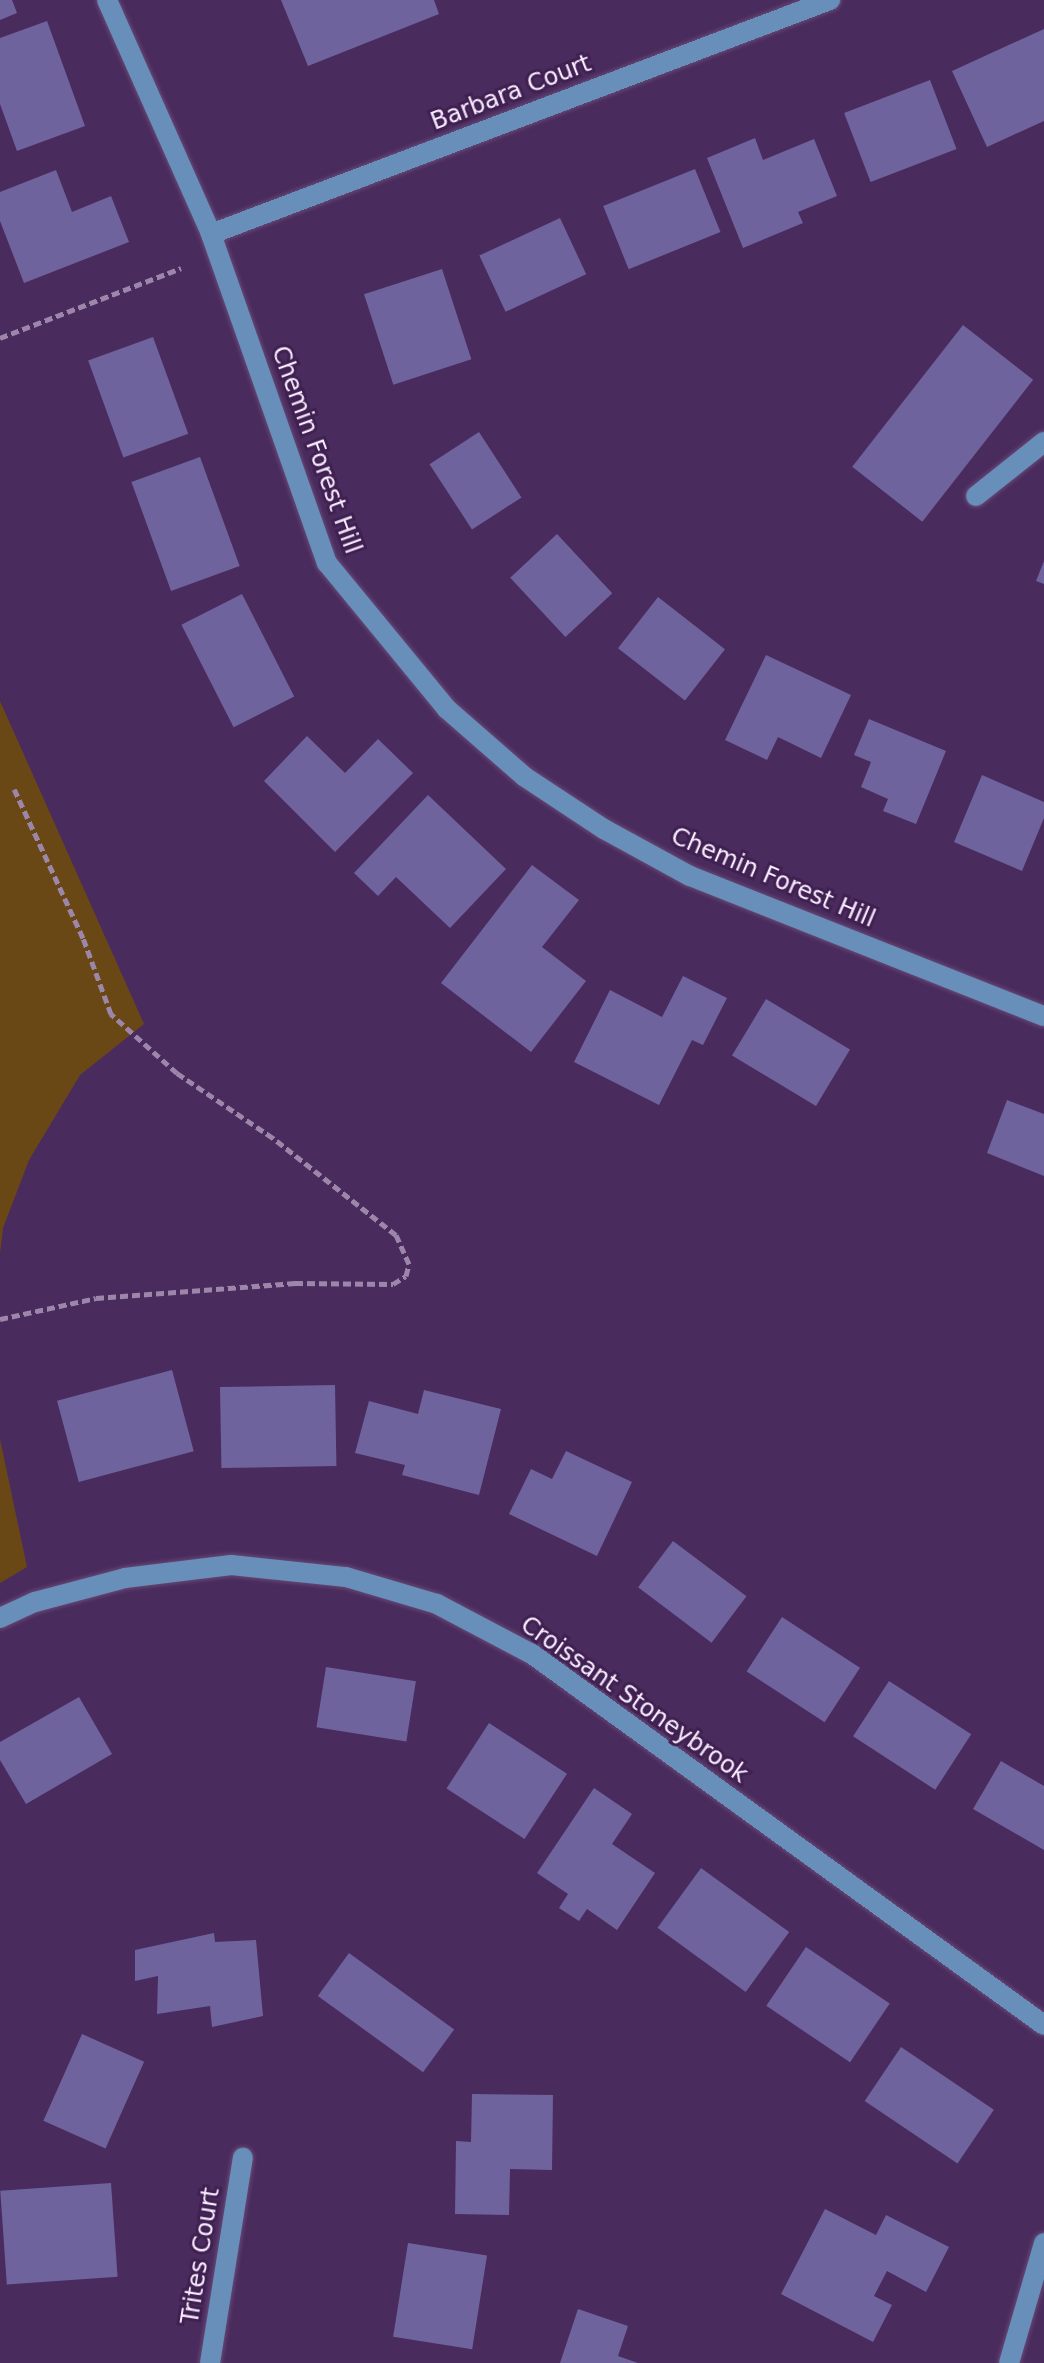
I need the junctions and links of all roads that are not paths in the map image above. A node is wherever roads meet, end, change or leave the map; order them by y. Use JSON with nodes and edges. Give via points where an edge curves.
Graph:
{"nodes":[{"id":1,"x":107,"y":0,"type":"edge"},
{"id":2,"x":830,"y":0,"type":"edge"},
{"id":3,"x":211,"y":234,"type":"junction"},
{"id":4,"x":1044,"y":442,"type":"edge"},
{"id":5,"x":976,"y":496,"type":"dead end"},
{"id":6,"x":1044,"y":1016,"type":"edge"},
{"id":7,"x":0,"y":1618,"type":"edge"},
{"id":8,"x":1044,"y":2025,"type":"edge"},
{"id":9,"x":243,"y":2158,"type":"dead end"},
{"id":10,"x":1044,"y":2243,"type":"edge"},
{"id":11,"x":210,"y":2363,"type":"edge"},
{"id":12,"x":1009,"y":2363,"type":"edge"}],
"edges":[{"from":1,"to":3,"type":"street","name":"Chemin Forest Hill"},
{"from":2,"to":3,"type":"street","name":"Barbara Court"},
{"from":3,"to":6,"type":"street","name":"Chemin Forest Hill","via":[[327,563],[447,709],[525,777],[690,876]]},
{"from":4,"to":5,"type":"street"},
{"from":7,"to":8,"type":"street","name":"Croissant Stoneybrook","via":[[35,1602],[125,1578],[231,1565],[346,1577],[437,1604],[532,1654]]},
{"from":9,"to":11,"type":"street","name":"Trites Court"},
{"from":10,"to":12,"type":"street"}]}
